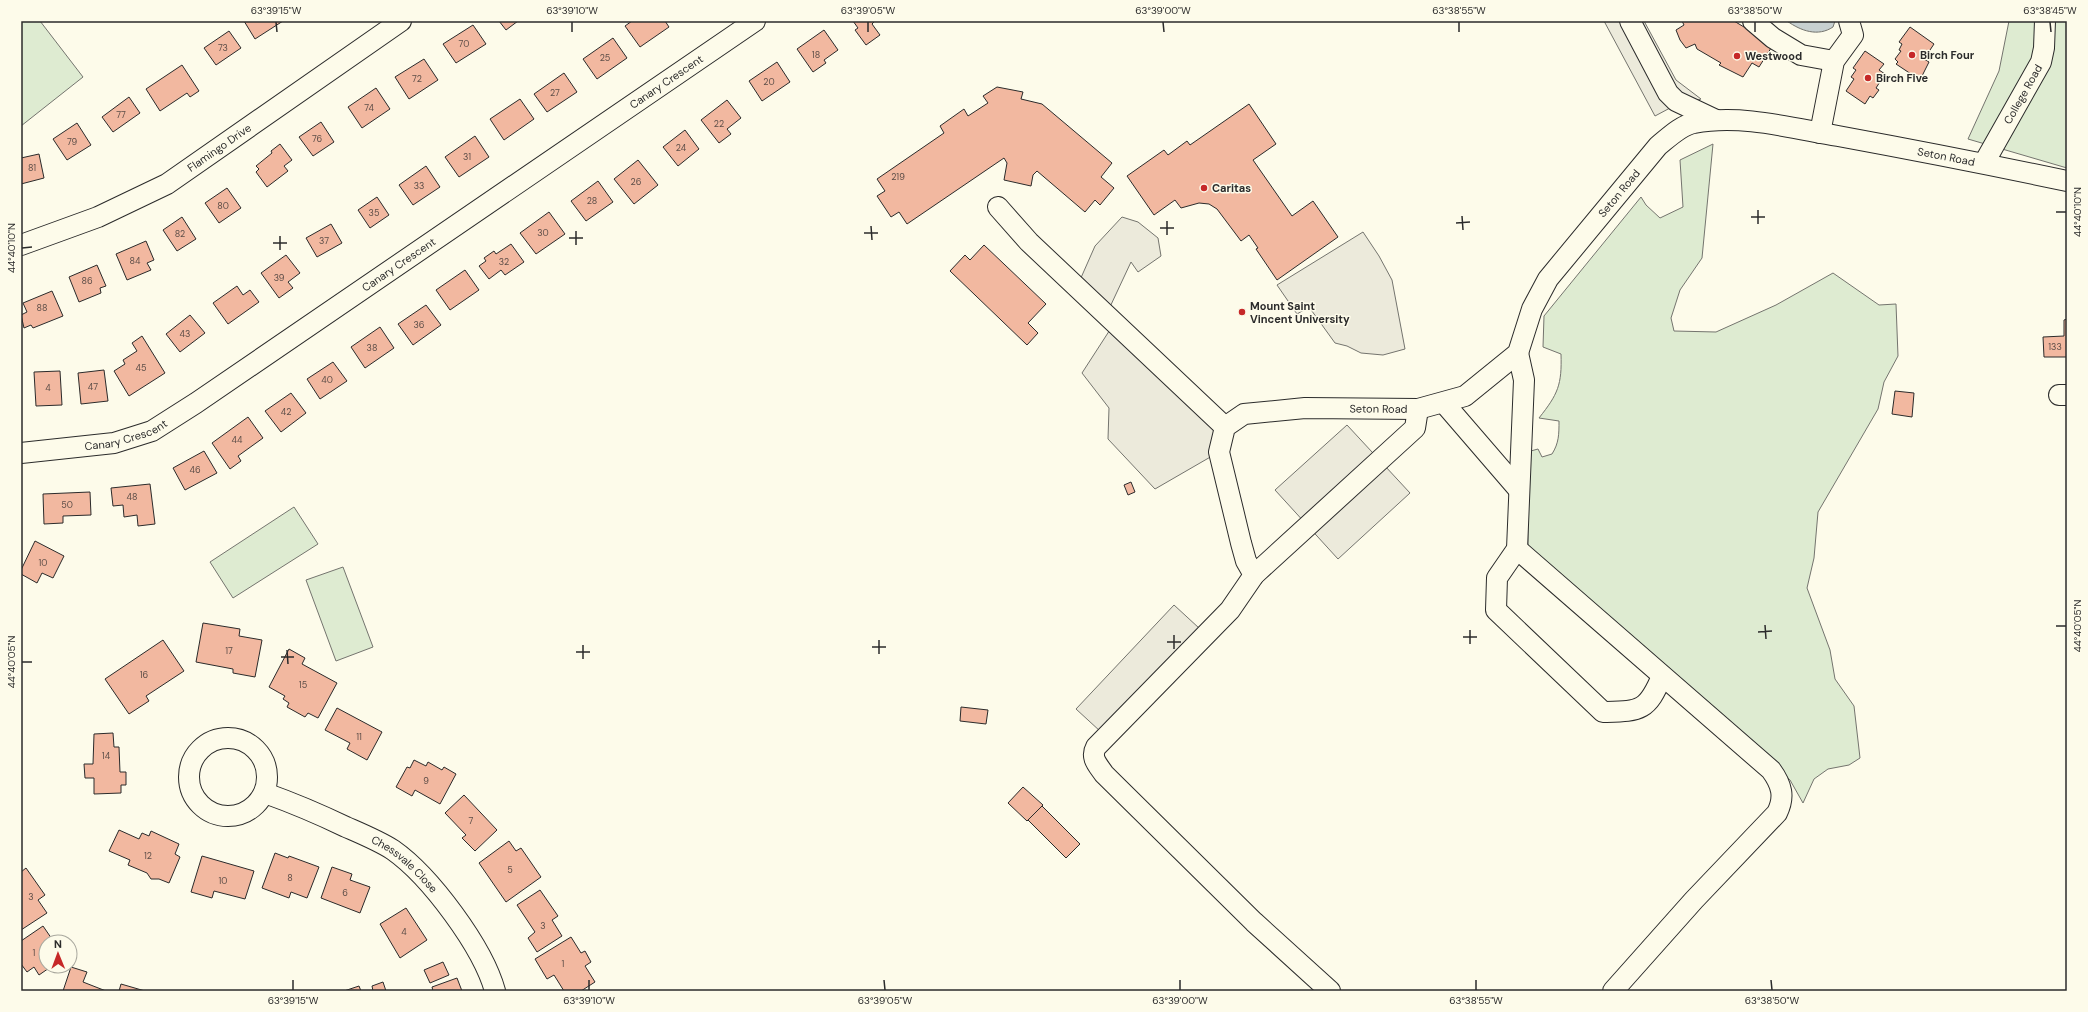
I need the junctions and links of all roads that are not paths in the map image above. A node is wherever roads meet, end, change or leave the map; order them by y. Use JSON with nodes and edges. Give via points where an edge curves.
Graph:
{"nodes":[{"id":1,"x":401,"y":21,"type":"edge"},
{"id":2,"x":755,"y":21,"type":"edge"},
{"id":3,"x":1630,"y":21,"type":"edge"},
{"id":4,"x":1753,"y":21,"type":"edge"},
{"id":5,"x":1849,"y":21,"type":"edge"},
{"id":6,"x":2045,"y":21,"type":"edge"},
{"id":7,"x":1834,"y":61,"type":"junction"},
{"id":8,"x":1676,"y":101,"type":"junction"},
{"id":9,"x":1716,"y":120,"type":"junction"},
{"id":10,"x":1820,"y":133,"type":"junction"},
{"id":11,"x":1671,"y":135,"type":"junction"},
{"id":12,"x":1984,"y":163,"type":"junction"},
{"id":13,"x":2067,"y":181,"type":"edge"},
{"id":14,"x":998,"y":207,"type":"dead end"},
{"id":15,"x":21,"y":245,"type":"edge"},
{"id":16,"x":1518,"y":353,"type":"junction"},
{"id":17,"x":1444,"y":403,"type":"junction"},
{"id":18,"x":1418,"y":409,"type":"junction"},
{"id":19,"x":1225,"y":427,"type":"junction"},
{"id":20,"x":21,"y":453,"type":"edge"},
{"id":21,"x":1519,"y":490,"type":"junction"},
{"id":22,"x":1517,"y":549,"type":"junction"},
{"id":23,"x":1254,"y":575,"type":"junction"},
{"id":24,"x":1662,"y":676,"type":"junction"},
{"id":25,"x":265,"y":793,"type":"dead end"},
{"id":26,"x":495,"y":991,"type":"edge"},
{"id":27,"x":1330,"y":991,"type":"edge"},
{"id":28,"x":1613,"y":991,"type":"edge"}],
"edges":[{"from":1,"to":15,"type":"street","name":"Flamingo Drive","via":[[167,184],[98,217]]},
{"from":2,"to":20,"type":"street","name":"Canary Crescent","via":[[152,431],[114,443]]},
{"from":3,"to":8,"type":"street","via":[[1668,93]]},
{"from":4,"to":7,"type":"street","via":[[1773,38],[1801,55]]},
{"from":5,"to":7,"type":"street","via":[[1853,35]]},
{"from":6,"to":12,"type":"street","name":"College Road","via":[[2041,62]]},
{"from":7,"to":10,"type":"street"},
{"from":8,"to":9,"type":"street"},
{"from":8,"to":11,"type":"street"},
{"from":9,"to":10,"type":"street","name":"Seton Road","via":[[1769,124]]},
{"from":9,"to":11,"type":"street","name":"Seton Road","via":[[1691,123]]},
{"from":10,"to":12,"type":"street","name":"Seton Road"},
{"from":11,"to":16,"type":"street","name":"Seton Road","via":[[1631,177],[1548,279],[1532,309]]},
{"from":12,"to":13,"type":"street","name":"Seton Road"},
{"from":14,"to":19,"type":"street","via":[[1029,242]]},
{"from":16,"to":17,"type":"street","name":"Seton Road","via":[[1465,396]]},
{"from":16,"to":21,"type":"street","via":[[1524,380]]},
{"from":17,"to":18,"type":"street","name":"Seton Road"},
{"from":17,"to":21,"type":"street"},
{"from":18,"to":19,"type":"street","name":"Seton Road","via":[[1305,408],[1244,414]]},
{"from":18,"to":23,"type":"street","via":[[1415,428],[1407,437]]},
{"from":19,"to":23,"type":"street","via":[[1220,452],[1222,465],[1244,555]]},
{"from":21,"to":22,"type":"street"},
{"from":22,"to":24,"type":"street"},
{"from":22,"to":24,"type":"street","via":[[1497,578],[1496,610],[1603,712],[1635,711],[1654,697]]},
{"from":23,"to":27,"type":"street","via":[[1230,610],[1096,747],[1093,757],[1104,774],[1248,916]]},
{"from":24,"to":28,"type":"street","via":[[1771,770],[1782,789],[1782,803],[1777,813],[1694,900]]},
{"from":25,"to":26,"type":"street","name":"Chessvale Close","via":[[297,804],[366,836],[392,850],[418,872],[452,912],[477,949]]}]}
